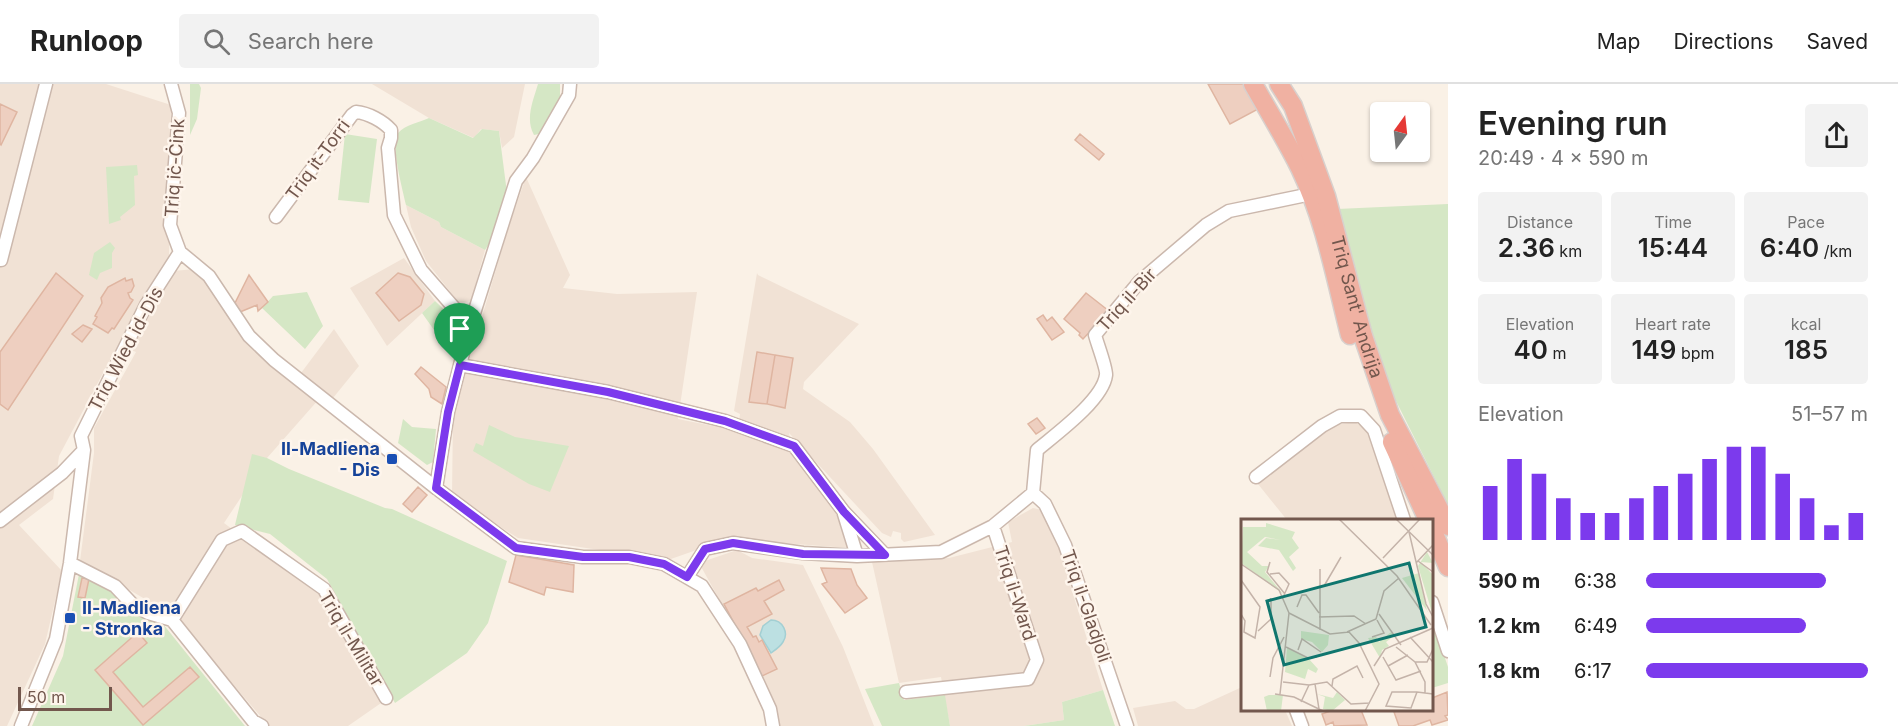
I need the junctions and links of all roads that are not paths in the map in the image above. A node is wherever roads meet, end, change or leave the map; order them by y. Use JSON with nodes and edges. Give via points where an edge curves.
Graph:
{"nodes":[{"id":1,"x":46,"y":84,"type":"edge"},
{"id":2,"x":171,"y":84,"type":"edge"},
{"id":3,"x":570,"y":84,"type":"edge"},
{"id":4,"x":1253,"y":84,"type":"edge"},
{"id":5,"x":1279,"y":84,"type":"edge"},
{"id":6,"x":1311,"y":194,"type":"junction"},
{"id":7,"x":276,"y":217,"type":"dead end"},
{"id":8,"x":180,"y":252,"type":"junction"},
{"id":9,"x":0,"y":260,"type":"edge"},
{"id":10,"x":470,"y":326,"type":"junction"},
{"id":11,"x":460,"y":365,"type":"junction"},
{"id":12,"x":84,"y":450,"type":"junction"},
{"id":13,"x":1256,"y":477,"type":"dead end"},
{"id":14,"x":436,"y":488,"type":"junction"},
{"id":15,"x":1033,"y":493,"type":"junction"},
{"id":16,"x":844,"y":512,"type":"junction"},
{"id":17,"x":1404,"y":519,"type":"edge"},
{"id":18,"x":1428,"y":519,"type":"edge"},
{"id":19,"x":0,"y":521,"type":"edge"},
{"id":20,"x":993,"y":526,"type":"junction"},
{"id":21,"x":1448,"y":526,"type":"edge"},
{"id":22,"x":1433,"y":533,"type":"edge"},
{"id":23,"x":885,"y":555,"type":"junction"},
{"id":24,"x":857,"y":556,"type":"junction"},
{"id":25,"x":70,"y":563,"type":"junction"},
{"id":26,"x":1448,"y":567,"type":"edge"},
{"id":27,"x":687,"y":577,"type":"junction"},
{"id":28,"x":1433,"y":608,"type":"edge"},
{"id":29,"x":172,"y":620,"type":"junction"},
{"id":30,"x":1448,"y":651,"type":"edge"},
{"id":31,"x":906,"y":692,"type":"dead end"},
{"id":32,"x":386,"y":698,"type":"dead end"},
{"id":33,"x":1296,"y":711,"type":"edge"},
{"id":34,"x":21,"y":726,"type":"edge"},
{"id":35,"x":262,"y":726,"type":"edge"},
{"id":36,"x":773,"y":726,"type":"edge"},
{"id":37,"x":1127,"y":726,"type":"edge"},
{"id":38,"x":1302,"y":726,"type":"edge"}],
"edges":[{"from":1,"to":9,"type":"street"},
{"from":2,"to":8,"type":"street","name":"Triq iċ-Ċink","via":[[179,113],[170,225]]},
{"from":3,"to":10,"type":"street","via":[[568,95],[533,158],[516,181]]},
{"from":4,"to":6,"type":"highway","name":"Triq Sant' Andrija"},
{"from":5,"to":21,"type":"highway","name":"Triq Sant' Andrija","via":[[1293,106],[1326,196],[1363,336],[1390,414]]},
{"from":6,"to":15,"type":"street","name":"Triq il-Bir","via":[[1229,211],[1206,225],[1139,282],[1095,335],[1106,375],[1091,403],[1037,450]]},
{"from":6,"to":18,"type":"highway","name":"Triq Sant' Andrija","via":[[1352,340],[1381,419]]},
{"from":7,"to":10,"type":"street","name":"Triq it-Torri","via":[[352,115],[363,112],[391,130],[388,148],[394,215],[421,270]]},
{"from":8,"to":12,"type":"street","name":"Triq Wied id-Dis","via":[[146,305],[81,436]]},
{"from":8,"to":14,"type":"street","via":[[209,276],[249,336],[274,360]]},
{"from":10,"to":11,"type":"street"},
{"from":11,"to":14,"type":"street"},
{"from":11,"to":16,"type":"street","via":[[608,392],[725,421],[794,446]]},
{"from":12,"to":19,"type":"street","via":[[62,473]]},
{"from":12,"to":25,"type":"street","name":"Triq Wied id-Dis"},
{"from":13,"to":17,"type":"street","via":[[1322,426],[1340,416],[1361,416],[1374,430]]},
{"from":14,"to":27,"type":"street","via":[[516,548],[583,557],[629,557],[664,564]]},
{"from":15,"to":20,"type":"street"},
{"from":15,"to":37,"type":"street","name":"Triq il-Gladjoli","via":[[1045,504],[1065,545]]},
{"from":16,"to":23,"type":"street"},
{"from":16,"to":24,"type":"street"},
{"from":20,"to":23,"type":"street","via":[[941,552]]},
{"from":20,"to":31,"type":"street","name":"Triq il-Ward","via":[[1037,660],[1028,679]]},
{"from":22,"to":26,"type":"highway"},
{"from":23,"to":24,"type":"street"},
{"from":24,"to":27,"type":"street","via":[[803,554],[733,543],[705,549]]},
{"from":25,"to":29,"type":"street","via":[[115,586],[133,605]]},
{"from":25,"to":34,"type":"street","name":"Triq Wied id-Dis","via":[[56,639]]},
{"from":27,"to":36,"type":"street","via":[[702,586],[740,644],[770,709]]},
{"from":28,"to":30,"type":"street"},
{"from":29,"to":32,"type":"street","name":"Triq il-Militar","via":[[222,540],[242,531],[324,589]]},
{"from":29,"to":35,"type":"street","via":[[253,721]]},
{"from":33,"to":38,"type":"street"}]}
